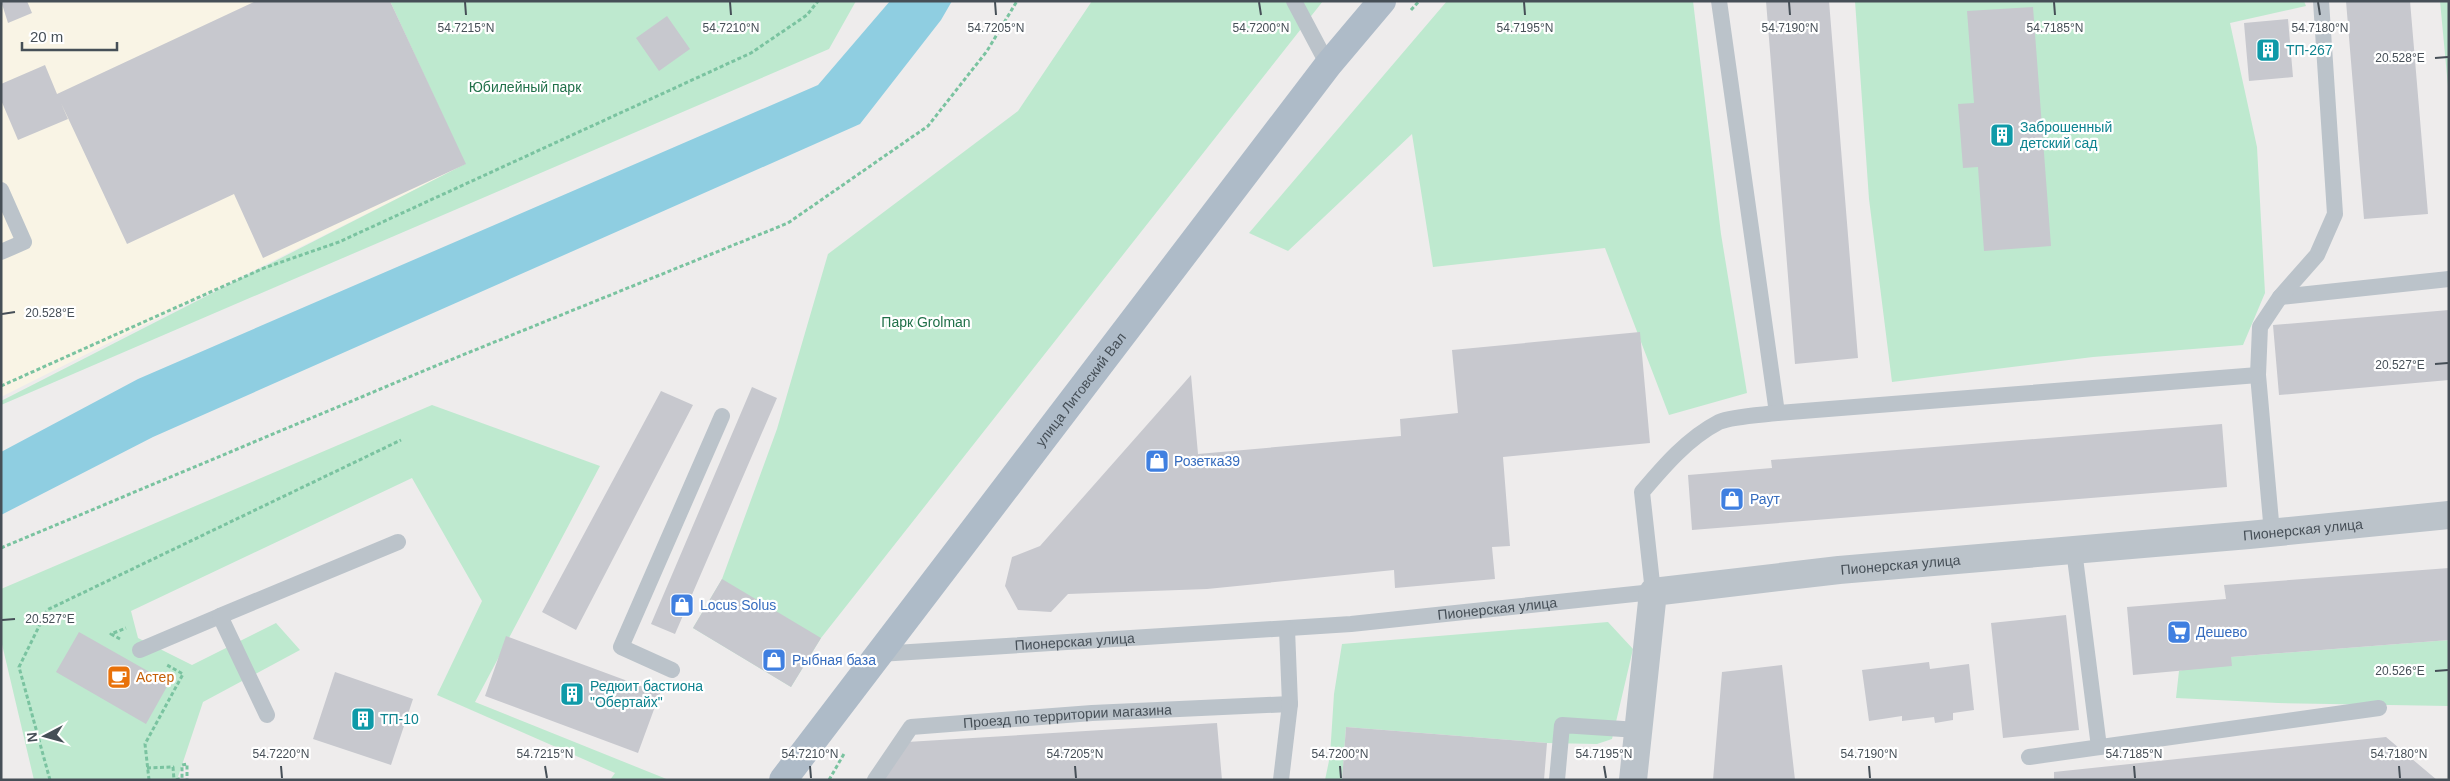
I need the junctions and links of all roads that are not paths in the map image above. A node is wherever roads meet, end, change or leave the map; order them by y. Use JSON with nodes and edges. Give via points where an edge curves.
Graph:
{"nodes":[{"id":1,"x":1294,"y":1,"type":"edge"},
{"id":2,"x":1382,"y":1,"type":"edge"},
{"id":3,"x":1719,"y":1,"type":"edge"},
{"id":4,"x":2321,"y":1,"type":"edge"},
{"id":5,"x":1328,"y":66,"type":"junction"},
{"id":6,"x":1,"y":190,"type":"edge"},
{"id":7,"x":1,"y":252,"type":"edge"},
{"id":8,"x":2449,"y":279,"type":"edge"},
{"id":9,"x":2280,"y":297,"type":"junction"},
{"id":10,"x":2258,"y":375,"type":"junction"},
{"id":11,"x":1777,"y":413,"type":"junction"},
{"id":12,"x":722,"y":416,"type":"dead end"},
{"id":13,"x":2449,"y":515,"type":"edge"},
{"id":14,"x":2272,"y":533,"type":"junction"},
{"id":15,"x":398,"y":542,"type":"dead end"},
{"id":16,"x":2074,"y":550,"type":"junction"},
{"id":17,"x":1653,"y":592,"type":"junction"},
{"id":18,"x":220,"y":616,"type":"junction"},
{"id":19,"x":1279,"y":629,"type":"junction"},
{"id":20,"x":140,"y":650,"type":"dead end"},
{"id":21,"x":879,"y":654,"type":"junction"},
{"id":22,"x":672,"y":670,"type":"dead end"},
{"id":23,"x":1290,"y":704,"type":"junction"},
{"id":24,"x":2379,"y":708,"type":"dead end"},
{"id":25,"x":267,"y":716,"type":"dead end"},
{"id":26,"x":1638,"y":730,"type":"junction"},
{"id":27,"x":2098,"y":747,"type":"junction"},
{"id":28,"x":2029,"y":757,"type":"dead end"},
{"id":29,"x":783,"y":780,"type":"edge"},
{"id":30,"x":875,"y":780,"type":"edge"},
{"id":31,"x":1281,"y":780,"type":"edge"},
{"id":32,"x":1557,"y":780,"type":"edge"},
{"id":33,"x":1633,"y":780,"type":"edge"}],
"edges":[{"from":1,"to":5,"type":"lane"},
{"from":2,"to":5,"type":"main road","name":"улица Литовский Вал"},
{"from":3,"to":11,"type":"lane"},
{"from":4,"to":9,"type":"lane","via":[[2335,214],[2317,255]]},
{"from":5,"to":21,"type":"main road","name":"улица Литовский Вал"},
{"from":6,"to":7,"type":"lane","via":[[24,242]]},
{"from":8,"to":9,"type":"lane"},
{"from":9,"to":10,"type":"lane","via":[[2260,327]]},
{"from":10,"to":11,"type":"lane"},
{"from":10,"to":14,"type":"lane"},
{"from":11,"to":17,"type":"lane","via":[[1721,421],[1670,460],[1642,492]]},
{"from":12,"to":22,"type":"lane","via":[[621,647]]},
{"from":13,"to":14,"type":"street","name":"Пионерская улица"},
{"from":14,"to":16,"type":"street","name":"Пионерская улица"},
{"from":15,"to":18,"type":"lane"},
{"from":16,"to":17,"type":"street","name":"Пионерская улица","via":[[1839,570]]},
{"from":16,"to":27,"type":"lane"},
{"from":17,"to":19,"type":"lane","name":"Пионерская улица"},
{"from":17,"to":26,"type":"street"},
{"from":18,"to":20,"type":"lane"},
{"from":18,"to":25,"type":"lane"},
{"from":19,"to":21,"type":"lane","name":"Пионерская улица"},
{"from":19,"to":23,"type":"lane"},
{"from":21,"to":29,"type":"main road","name":"улица Литовский Вал"},
{"from":23,"to":30,"type":"lane","name":"Проезд по территории магазина","via":[[1092,712],[911,727]]},
{"from":23,"to":31,"type":"lane"},
{"from":24,"to":27,"type":"lane"},
{"from":26,"to":32,"type":"lane","via":[[1562,725]]},
{"from":26,"to":33,"type":"street"},
{"from":27,"to":28,"type":"lane"}]}
